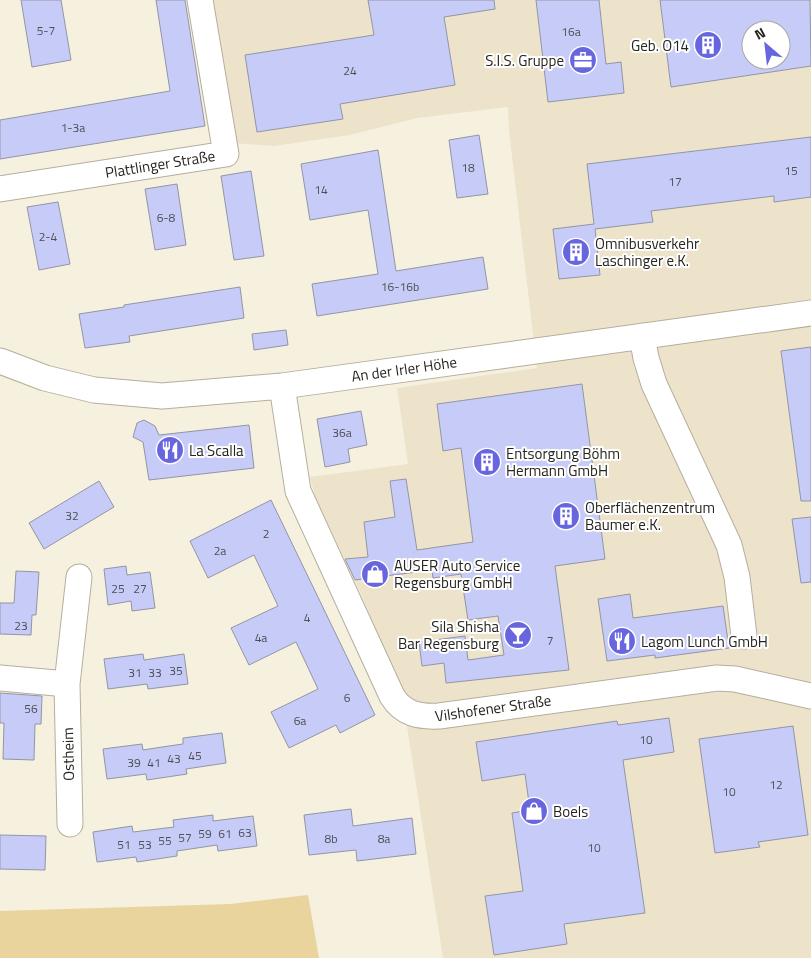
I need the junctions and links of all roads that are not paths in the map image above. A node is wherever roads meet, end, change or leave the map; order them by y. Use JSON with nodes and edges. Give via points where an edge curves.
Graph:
{"nodes":[{"id":1,"x":200,"y":0,"type":"edge"},
{"id":2,"x":0,"y":189,"type":"edge"},
{"id":3,"x":811,"y":313,"type":"edge"},
{"id":4,"x":642,"y":336,"type":"junction"},
{"id":5,"x":0,"y":361,"type":"edge"},
{"id":6,"x":282,"y":386,"type":"junction"},
{"id":7,"x":79,"y":577,"type":"dead end"},
{"id":8,"x":744,"y":636,"type":"dead end"},
{"id":9,"x":0,"y":678,"type":"edge"},
{"id":10,"x":67,"y":684,"type":"junction"},
{"id":11,"x":811,"y":696,"type":"edge"},
{"id":12,"x":70,"y":824,"type":"dead end"}],
"edges":[{"from":1,"to":2,"type":"street","name":"Plattlinger Straße","via":[[226,154]]},
{"from":3,"to":4,"type":"street","name":"An der Irler Höhe"},
{"from":4,"to":6,"type":"street","name":"An der Irler Höhe"},
{"from":4,"to":8,"type":"street","via":[[654,384],[729,545],[737,577]]},
{"from":5,"to":6,"type":"street","name":"An der Irler Höhe","via":[[45,378],[124,394],[162,396]]},
{"from":6,"to":11,"type":"street","name":"Vilshofener Straße","via":[[298,491],[392,696],[398,706],[408,712],[439,716],[717,678]]},
{"from":7,"to":10,"type":"street","name":"Ostheim"},
{"from":9,"to":10,"type":"street"},
{"from":10,"to":12,"type":"street","name":"Ostheim"}]}
